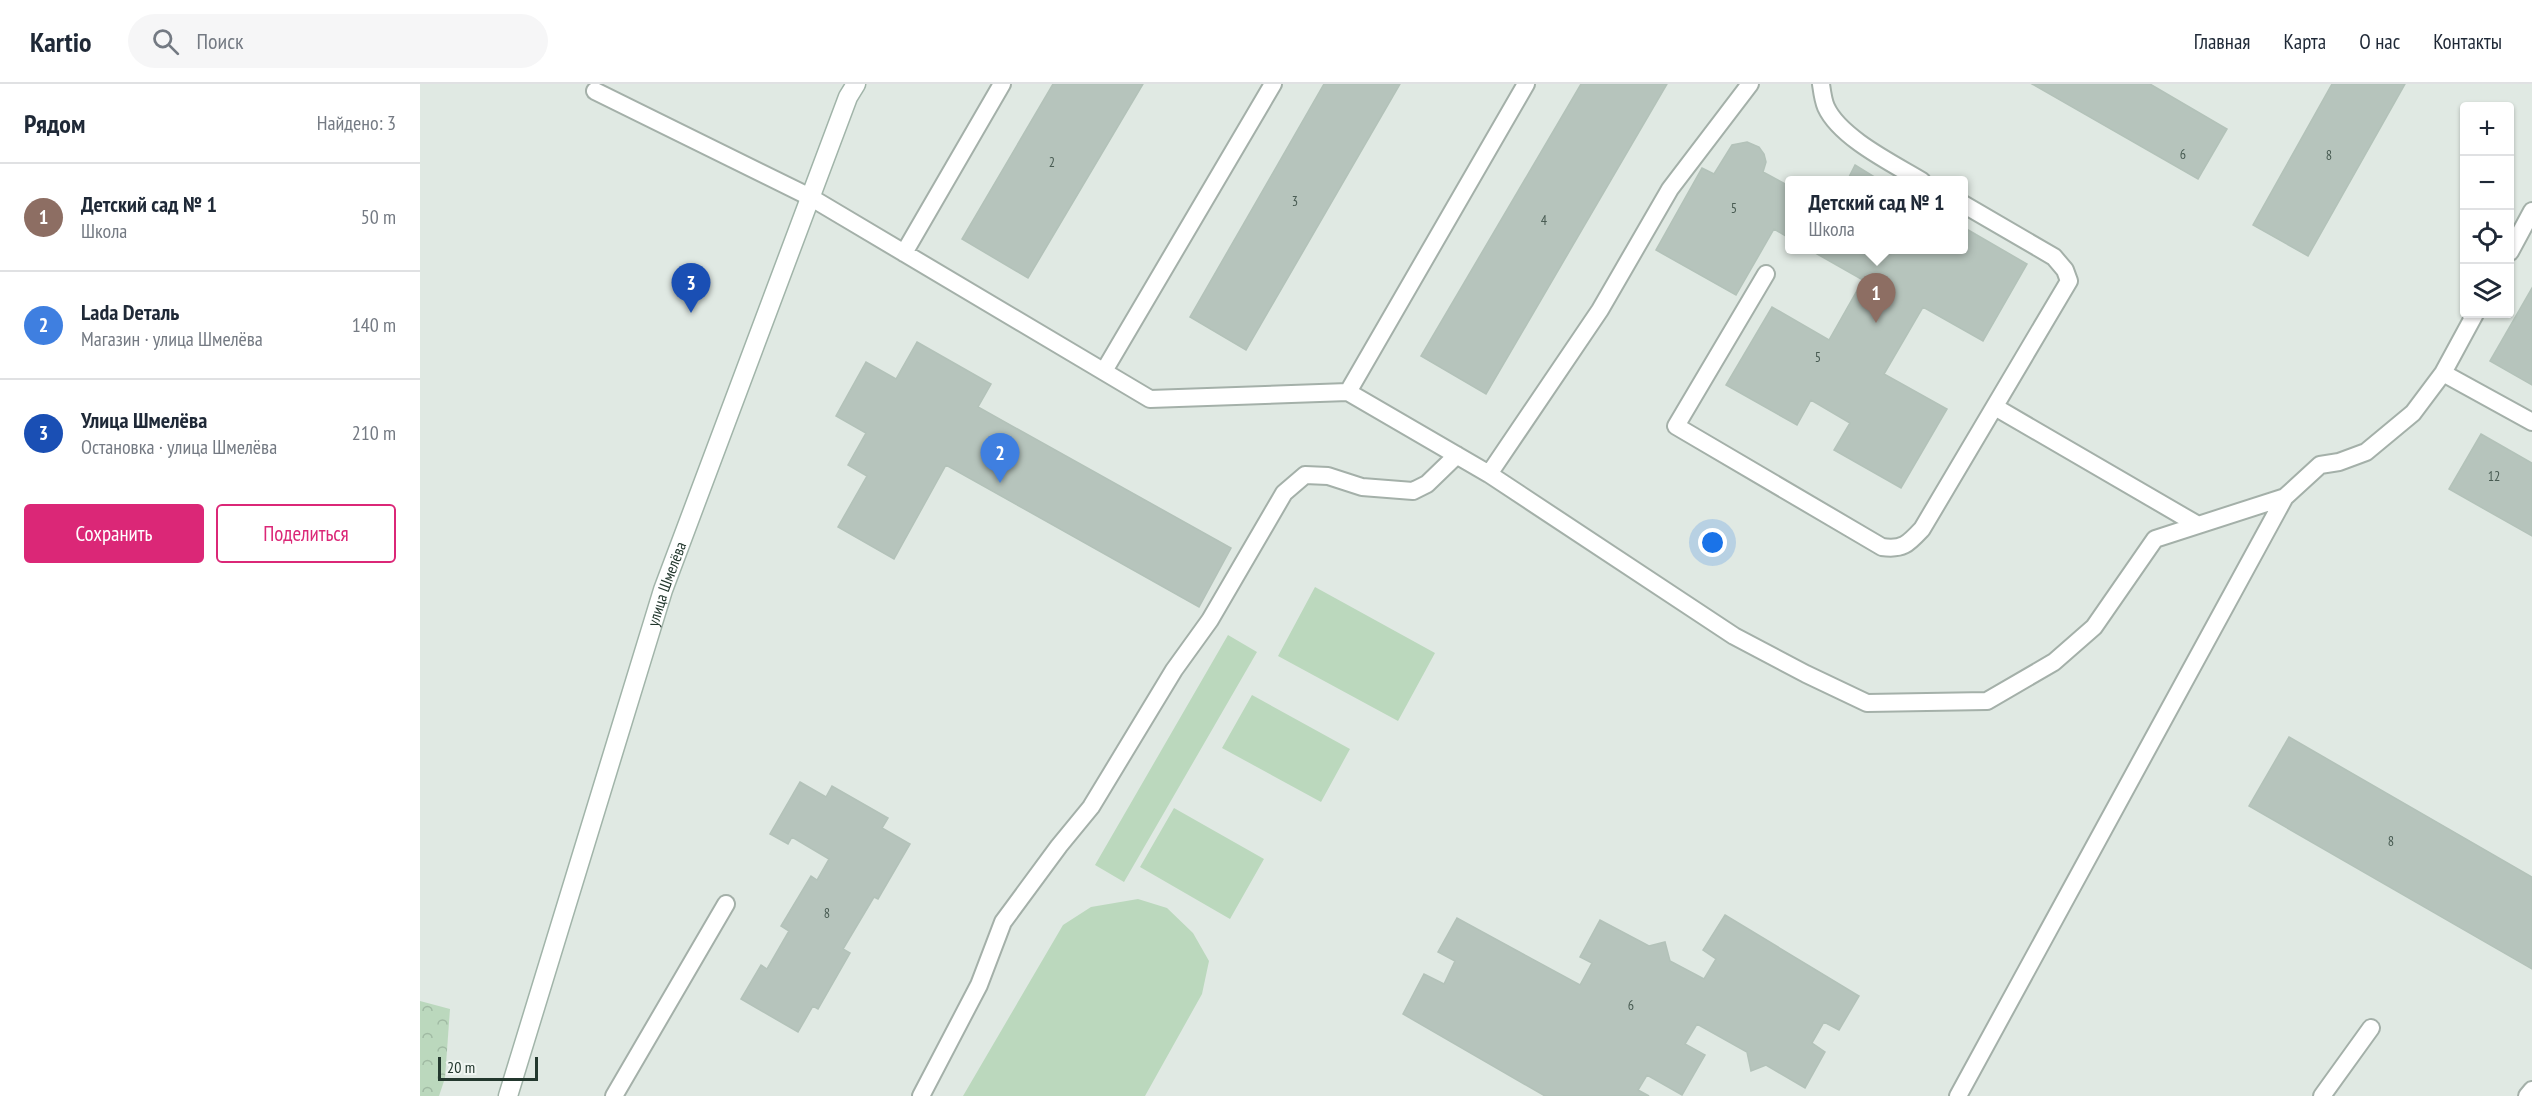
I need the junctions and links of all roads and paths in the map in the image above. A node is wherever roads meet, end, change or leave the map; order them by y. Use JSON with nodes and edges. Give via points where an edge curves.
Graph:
{"nodes":[{"id":1,"x":856,"y":84,"type":"edge"},
{"id":2,"x":1002,"y":84,"type":"edge"},
{"id":3,"x":1273,"y":84,"type":"edge"},
{"id":4,"x":1526,"y":84,"type":"edge"},
{"id":5,"x":1750,"y":84,"type":"edge"},
{"id":6,"x":1821,"y":84,"type":"edge"},
{"id":7,"x":595,"y":91,"type":"dead end"},
{"id":8,"x":1915,"y":176,"type":"edge"},
{"id":9,"x":810,"y":197,"type":"junction"},
{"id":10,"x":1968,"y":207,"type":"edge"},
{"id":11,"x":2532,"y":211,"type":"edge"},
{"id":12,"x":2514,"y":245,"type":"edge"},
{"id":13,"x":904,"y":253,"type":"junction"},
{"id":14,"x":1766,"y":274,"type":"dead end"},
{"id":15,"x":2473,"y":318,"type":"edge"},
{"id":16,"x":1104,"y":371,"type":"junction"},
{"id":17,"x":2443,"y":373,"type":"junction"},
{"id":18,"x":1348,"y":392,"type":"junction"},
{"id":19,"x":1995,"y":406,"type":"junction"},
{"id":20,"x":2532,"y":422,"type":"edge"},
{"id":21,"x":1457,"y":455,"type":"junction"},
{"id":22,"x":1489,"y":474,"type":"junction"},
{"id":23,"x":2285,"y":497,"type":"junction"},
{"id":24,"x":2198,"y":525,"type":"junction"},
{"id":25,"x":726,"y":904,"type":"dead end"},
{"id":26,"x":2371,"y":1028,"type":"dead end"},
{"id":27,"x":2532,"y":1090,"type":"edge"},
{"id":28,"x":508,"y":1096,"type":"edge"},
{"id":29,"x":614,"y":1096,"type":"edge"},
{"id":30,"x":921,"y":1096,"type":"edge"},
{"id":31,"x":1958,"y":1096,"type":"edge"},
{"id":32,"x":2322,"y":1096,"type":"edge"},
{"id":33,"x":2527,"y":1096,"type":"edge"}],
"edges":[{"from":1,"to":9,"type":"main road","name":"улица Шмелёва"},
{"from":2,"to":13,"type":"lane"},
{"from":3,"to":16,"type":"lane"},
{"from":4,"to":18,"type":"lane"},
{"from":5,"to":22,"type":"lane","via":[[1670,189],[1600,310]]},
{"from":6,"to":8,"type":"lane","via":[[1826,107],[1839,126]]},
{"from":7,"to":9,"type":"lane"},
{"from":9,"to":13,"type":"lane"},
{"from":9,"to":28,"type":"main road","name":"улица Шмелёва","via":[[663,590]]},
{"from":10,"to":19,"type":"lane","via":[[2054,257],[2069,281]]},
{"from":11,"to":12,"type":"lane"},
{"from":13,"to":16,"type":"lane"},
{"from":14,"to":19,"type":"lane","via":[[1676,426],[1882,547],[1897,549],[1922,529]]},
{"from":15,"to":17,"type":"lane"},
{"from":16,"to":18,"type":"lane","via":[[1150,399]]},
{"from":17,"to":20,"type":"lane"},
{"from":17,"to":23,"type":"lane","via":[[2413,413],[2366,452],[2320,465]]},
{"from":18,"to":21,"type":"lane"},
{"from":19,"to":24,"type":"lane"},
{"from":21,"to":22,"type":"lane"},
{"from":21,"to":30,"type":"lane","via":[[1427,484],[1413,491],[1362,487],[1328,476],[1305,475],[1284,493],[1210,620],[1174,670],[1091,807],[1003,922],[979,984]]},
{"from":22,"to":24,"type":"lane","via":[[1734,636],[1867,703],[1987,701],[2055,662],[2094,627],[2155,539]]},
{"from":23,"to":24,"type":"lane"},
{"from":23,"to":31,"type":"lane"},
{"from":25,"to":29,"type":"lane"},
{"from":26,"to":32,"type":"lane"},
{"from":27,"to":33,"type":"lane"}]}
